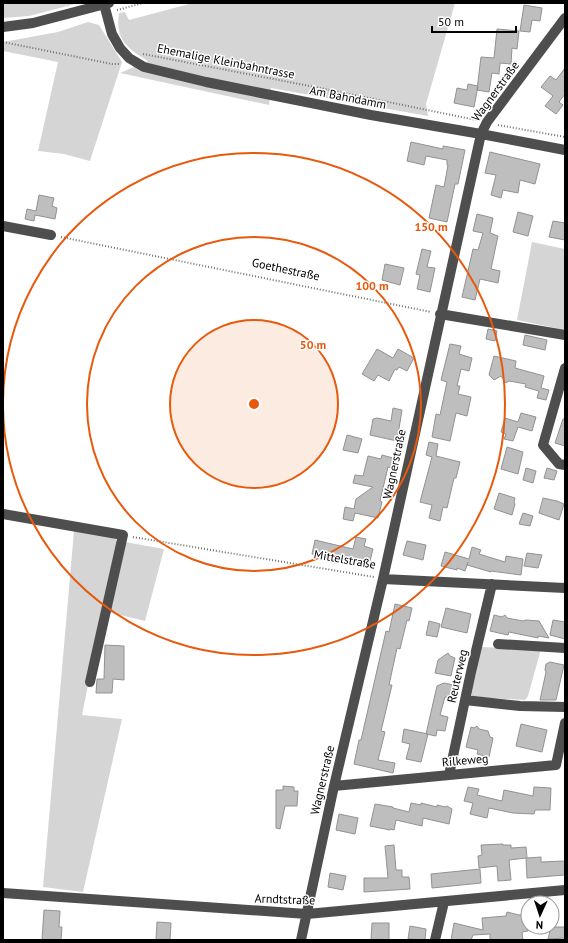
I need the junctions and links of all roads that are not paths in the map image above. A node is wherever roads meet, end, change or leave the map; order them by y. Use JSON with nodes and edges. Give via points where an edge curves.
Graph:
{"nodes":[{"id":1,"x":103,"y":6,"type":"edge"},
{"id":2,"x":565,"y":18,"type":"edge"},
{"id":3,"x":3,"y":27,"type":"edge"},
{"id":4,"x":481,"y":134,"type":"junction"},
{"id":5,"x":565,"y":150,"type":"edge"},
{"id":6,"x":3,"y":226,"type":"edge"},
{"id":7,"x":51,"y":235,"type":"road end"},
{"id":8,"x":440,"y":314,"type":"junction"},
{"id":9,"x":565,"y":335,"type":"edge"},
{"id":10,"x":565,"y":368,"type":"edge"},
{"id":11,"x":565,"y":465,"type":"edge"},
{"id":12,"x":3,"y":514,"type":"edge"},
{"id":13,"x":383,"y":579,"type":"junction"},
{"id":14,"x":492,"y":584,"type":"junction"},
{"id":15,"x":565,"y":588,"type":"edge"},
{"id":16,"x":498,"y":644,"type":"dead end"},
{"id":17,"x":565,"y":648,"type":"edge"},
{"id":18,"x":90,"y":682,"type":"dead end"},
{"id":19,"x":465,"y":700,"type":"junction"},
{"id":20,"x":565,"y":707,"type":"edge"},
{"id":21,"x":565,"y":723,"type":"edge"},
{"id":22,"x":449,"y":775,"type":"junction"},
{"id":23,"x":334,"y":786,"type":"junction"},
{"id":24,"x":565,"y":890,"type":"edge"},
{"id":25,"x":3,"y":893,"type":"edge"},
{"id":26,"x":444,"y":902,"type":"junction"},
{"id":27,"x":307,"y":914,"type":"junction"},
{"id":28,"x":301,"y":940,"type":"edge"},
{"id":29,"x":435,"y":940,"type":"edge"}],
"edges":[{"from":1,"to":3,"type":"street","via":[[33,23]]},
{"from":1,"to":4,"type":"street","name":"Am Bahndamm","via":[[112,34],[120,48],[129,58],[144,67],[371,115]]},
{"from":2,"to":4,"type":"street","name":"Wagnerstraße","via":[[486,122]]},
{"from":4,"to":5,"type":"street","name":"Am Bahndamm"},
{"from":4,"to":8,"type":"street","name":"Wagnerstraße"},
{"from":6,"to":7,"type":"street"},
{"from":8,"to":9,"type":"street"},
{"from":8,"to":13,"type":"street","name":"Wagnerstraße"},
{"from":10,"to":11,"type":"street","via":[[544,445],[559,464]]},
{"from":12,"to":18,"type":"street","via":[[123,535]]},
{"from":13,"to":14,"type":"street","name":"Mittelstraße"},
{"from":13,"to":23,"type":"street","name":"Wagnerstraße"},
{"from":14,"to":15,"type":"street","name":"Mittelstraße"},
{"from":14,"to":19,"type":"street","name":"Reuterweg"},
{"from":16,"to":17,"type":"street"},
{"from":19,"to":20,"type":"street","via":[[520,706]]},
{"from":19,"to":22,"type":"street","name":"Reuterweg"},
{"from":21,"to":22,"type":"street","name":"Rilkeweg","via":[[556,765]]},
{"from":22,"to":23,"type":"street","name":"Rilkeweg"},
{"from":23,"to":27,"type":"street","name":"Wagnerstraße"},
{"from":24,"to":26,"type":"street","name":"Arndtstraße"},
{"from":25,"to":27,"type":"street","name":"Arndtstraße"},
{"from":26,"to":27,"type":"street","name":"Arndtstraße"},
{"from":26,"to":29,"type":"street"},
{"from":27,"to":28,"type":"street","name":"Wagnerstraße"}]}
